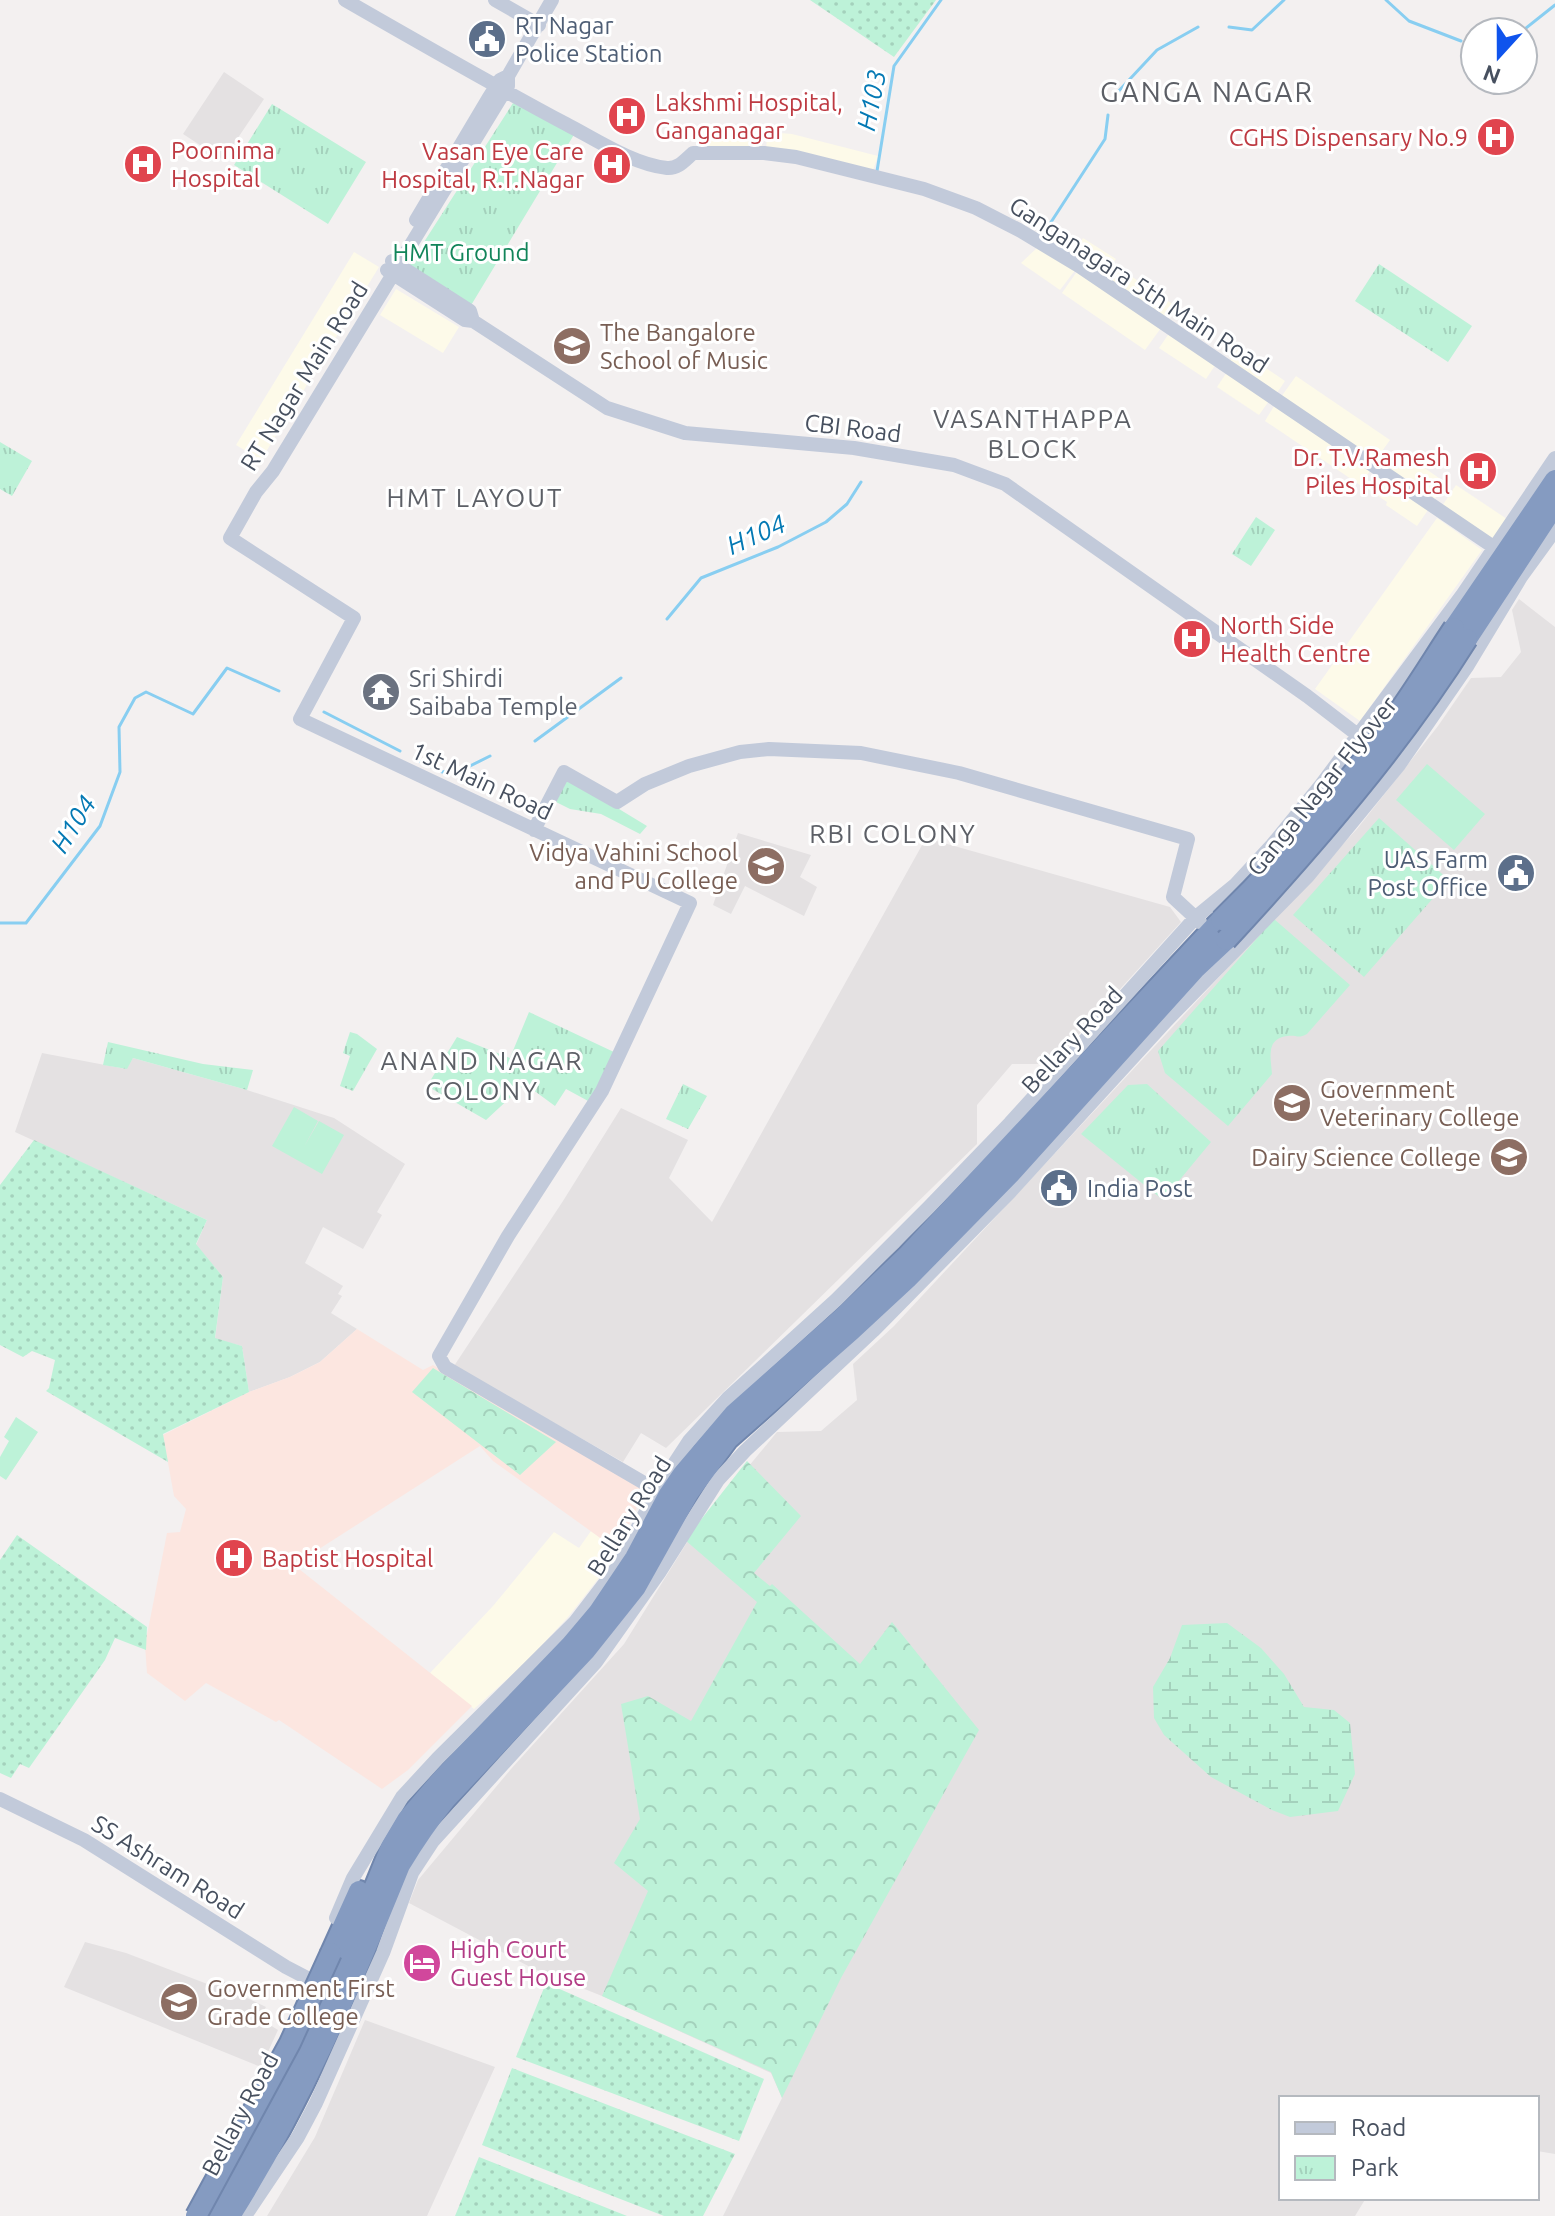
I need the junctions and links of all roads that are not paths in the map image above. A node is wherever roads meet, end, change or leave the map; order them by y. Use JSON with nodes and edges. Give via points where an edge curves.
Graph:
{"nodes":[{"id":1,"x":345,"y":0,"type":"edge"},
{"id":2,"x":495,"y":0,"type":"edge"},
{"id":3,"x":514,"y":0,"type":"edge"},
{"id":4,"x":552,"y":0,"type":"edge"},
{"id":5,"x":541,"y":21,"type":"junction"},
{"id":6,"x":500,"y":89,"type":"junction"},
{"id":7,"x":393,"y":268,"type":"junction"},
{"id":8,"x":1555,"y":458,"type":"edge"},
{"id":9,"x":1555,"y":480,"type":"edge"},
{"id":10,"x":1555,"y":505,"type":"edge"},
{"id":11,"x":1543,"y":522,"type":"edge"},
{"id":12,"x":1507,"y":563,"type":"junction"},
{"id":13,"x":300,"y":719,"type":"joint"},
{"id":14,"x":1357,"y":734,"type":"junction"},
{"id":15,"x":1399,"y":765,"type":"junction"},
{"id":16,"x":534,"y":830,"type":"junction"},
{"id":17,"x":1213,"y":927,"type":"junction"},
{"id":18,"x":1156,"y":1022,"type":"junction"},
{"id":19,"x":847,"y":1325,"type":"junction"},
{"id":20,"x":740,"y":1420,"type":"junction"},
{"id":21,"x":662,"y":1493,"type":"junction"},
{"id":22,"x":0,"y":1799,"type":"edge"},
{"id":23,"x":391,"y":1847,"type":"junction"},
{"id":24,"x":309,"y":1979,"type":"junction"},
{"id":25,"x":267,"y":2170,"type":"junction"},
{"id":26,"x":212,"y":2173,"type":"junction"},
{"id":27,"x":193,"y":2216,"type":"edge"},
{"id":28,"x":214,"y":2216,"type":"edge"},
{"id":29,"x":230,"y":2216,"type":"edge"},
{"id":30,"x":245,"y":2216,"type":"edge"}],
"edges":[{"from":1,"to":6,"type":"street"},
{"from":2,"to":5,"type":"street"},
{"from":3,"to":5,"type":"street"},
{"from":4,"to":5,"type":"street","name":"RT Nagar Main Road"},
{"from":5,"to":6,"type":"street","name":"RT Nagar Main Road","via":[[508,76],[508,86]]},
{"from":6,"to":7,"type":"street","name":"RT Nagar Main Road"},
{"from":6,"to":12,"type":"street","name":"Ganganagara 5th Main Road","via":[[625,154],[669,168],[693,153],[796,157],[894,180],[976,208],[1079,266]]},
{"from":7,"to":13,"type":"street","name":"RT Nagar Main Road","via":[[230,538],[354,618]]},
{"from":7,"to":14,"type":"street","name":"CBI Road","via":[[465,320],[607,408],[685,433],[875,452],[954,465],[1005,484]]},
{"from":8,"to":12,"type":"street"},
{"from":9,"to":11,"type":"highway"},
{"from":10,"to":11,"type":"highway"},
{"from":11,"to":12,"type":"highway"},
{"from":11,"to":12,"type":"street"},
{"from":12,"to":14,"type":"street"},
{"from":12,"to":15,"type":"street","via":[[1468,665]]},
{"from":12,"to":17,"type":"highway","name":"Ganga Nagar Flyover","bridge":true,"via":[[1460,633],[1330,799]]},
{"from":13,"to":16,"type":"street","name":"1st Main Road"},
{"from":14,"to":15,"type":"street","name":"CBI Road"},
{"from":14,"to":17,"type":"street","via":[[1321,785],[1235,885]]},
{"from":15,"to":18,"type":"street","via":[[1308,876]]},
{"from":16,"to":17,"type":"street","via":[[564,772],[617,802],[689,766],[740,752],[861,753],[959,773],[1188,839],[1173,897]]},
{"from":16,"to":21,"type":"street","name":"1st Main Road","via":[[690,903],[602,1091],[508,1236],[439,1356],[445,1367]]},
{"from":17,"to":18,"type":"highway","name":"Ganga Nagar Flyover","via":[[1195,969]]},
{"from":17,"to":19,"type":"highway","name":"Bellary Road"},
{"from":17,"to":21,"type":"street","via":[[836,1300],[728,1398],[689,1441]]},
{"from":18,"to":19,"type":"highway","name":"Bellary Road","via":[[907,1279]]},
{"from":18,"to":25,"type":"street","via":[[1010,1192],[718,1480],[596,1662],[433,1841],[412,1873],[383,1953],[316,2103],[298,2137]]},
{"from":19,"to":20,"type":"highway","name":"Bellary Road"},
{"from":20,"to":21,"type":"highway","name":"Bellary Road"},
{"from":20,"to":25,"type":"highway","name":"Bellary Road","via":[[689,1492],[636,1587],[585,1651],[445,1800],[414,1842]]},
{"from":21,"to":23,"type":"highway","name":"Bellary Road","via":[[635,1558],[598,1613],[423,1800]]},
{"from":21,"to":24,"type":"street","via":[[618,1566],[575,1622],[402,1797],[353,1878]]},
{"from":22,"to":24,"type":"street","name":"SS Ashram Road","via":[[84,1840]]},
{"from":23,"to":27,"type":"highway","bridge":true,"via":[[374,1858],[290,2043]]},
{"from":23,"to":28,"type":"highway","name":"Bellary Road","via":[[328,2002],[272,2116]]},
{"from":24,"to":26,"type":"street"},
{"from":25,"to":29,"type":"highway","name":"Bellary Road"},
{"from":25,"to":30,"type":"street","name":"Bellary Road"},
{"from":26,"to":27,"type":"street"},
{"from":26,"to":28,"type":"highway"}]}
